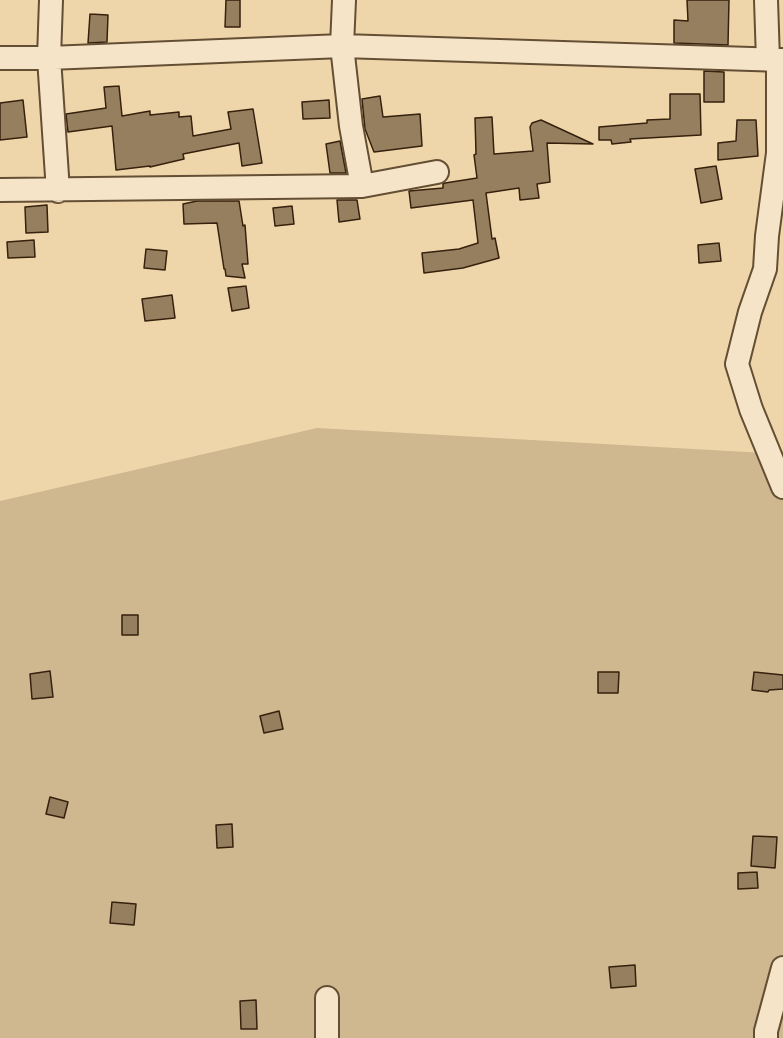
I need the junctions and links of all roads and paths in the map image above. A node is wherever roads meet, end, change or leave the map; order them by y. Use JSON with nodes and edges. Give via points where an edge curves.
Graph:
{"nodes":[{"id":1,"x":51,"y":0,"type":"edge"},
{"id":2,"x":344,"y":0,"type":"edge"},
{"id":3,"x":766,"y":0,"type":"edge"},
{"id":4,"x":342,"y":46,"type":"junction"},
{"id":5,"x":0,"y":58,"type":"edge"},
{"id":6,"x":49,"y":58,"type":"junction"},
{"id":7,"x":776,"y":60,"type":"edge"},
{"id":8,"x":437,"y":172,"type":"dead end"},
{"id":9,"x":362,"y":186,"type":"junction"},
{"id":10,"x":0,"y":190,"type":"edge"},
{"id":11,"x":58,"y":190,"type":"junction"},
{"id":12,"x":783,"y":487,"type":"edge"},
{"id":13,"x":783,"y":968,"type":"edge"},
{"id":14,"x":327,"y":998,"type":"dead end"},
{"id":15,"x":327,"y":1038,"type":"edge"},
{"id":16,"x":766,"y":1038,"type":"edge"}],
"edges":[{"from":1,"to":6,"type":"street"},
{"from":2,"to":4,"type":"street"},
{"from":3,"to":7,"type":"street"},
{"from":4,"to":6,"type":"street"},
{"from":4,"to":7,"type":"street"},
{"from":4,"to":9,"type":"street"},
{"from":5,"to":6,"type":"street"},
{"from":6,"to":11,"type":"street"},
{"from":7,"to":12,"type":"street","via":[[778,153],[765,269],[737,364],[751,410]]},
{"from":8,"to":9,"type":"street"},
{"from":9,"to":11,"type":"street"},
{"from":10,"to":11,"type":"street"},
{"from":13,"to":16,"type":"street"},
{"from":14,"to":15,"type":"street"}]}
